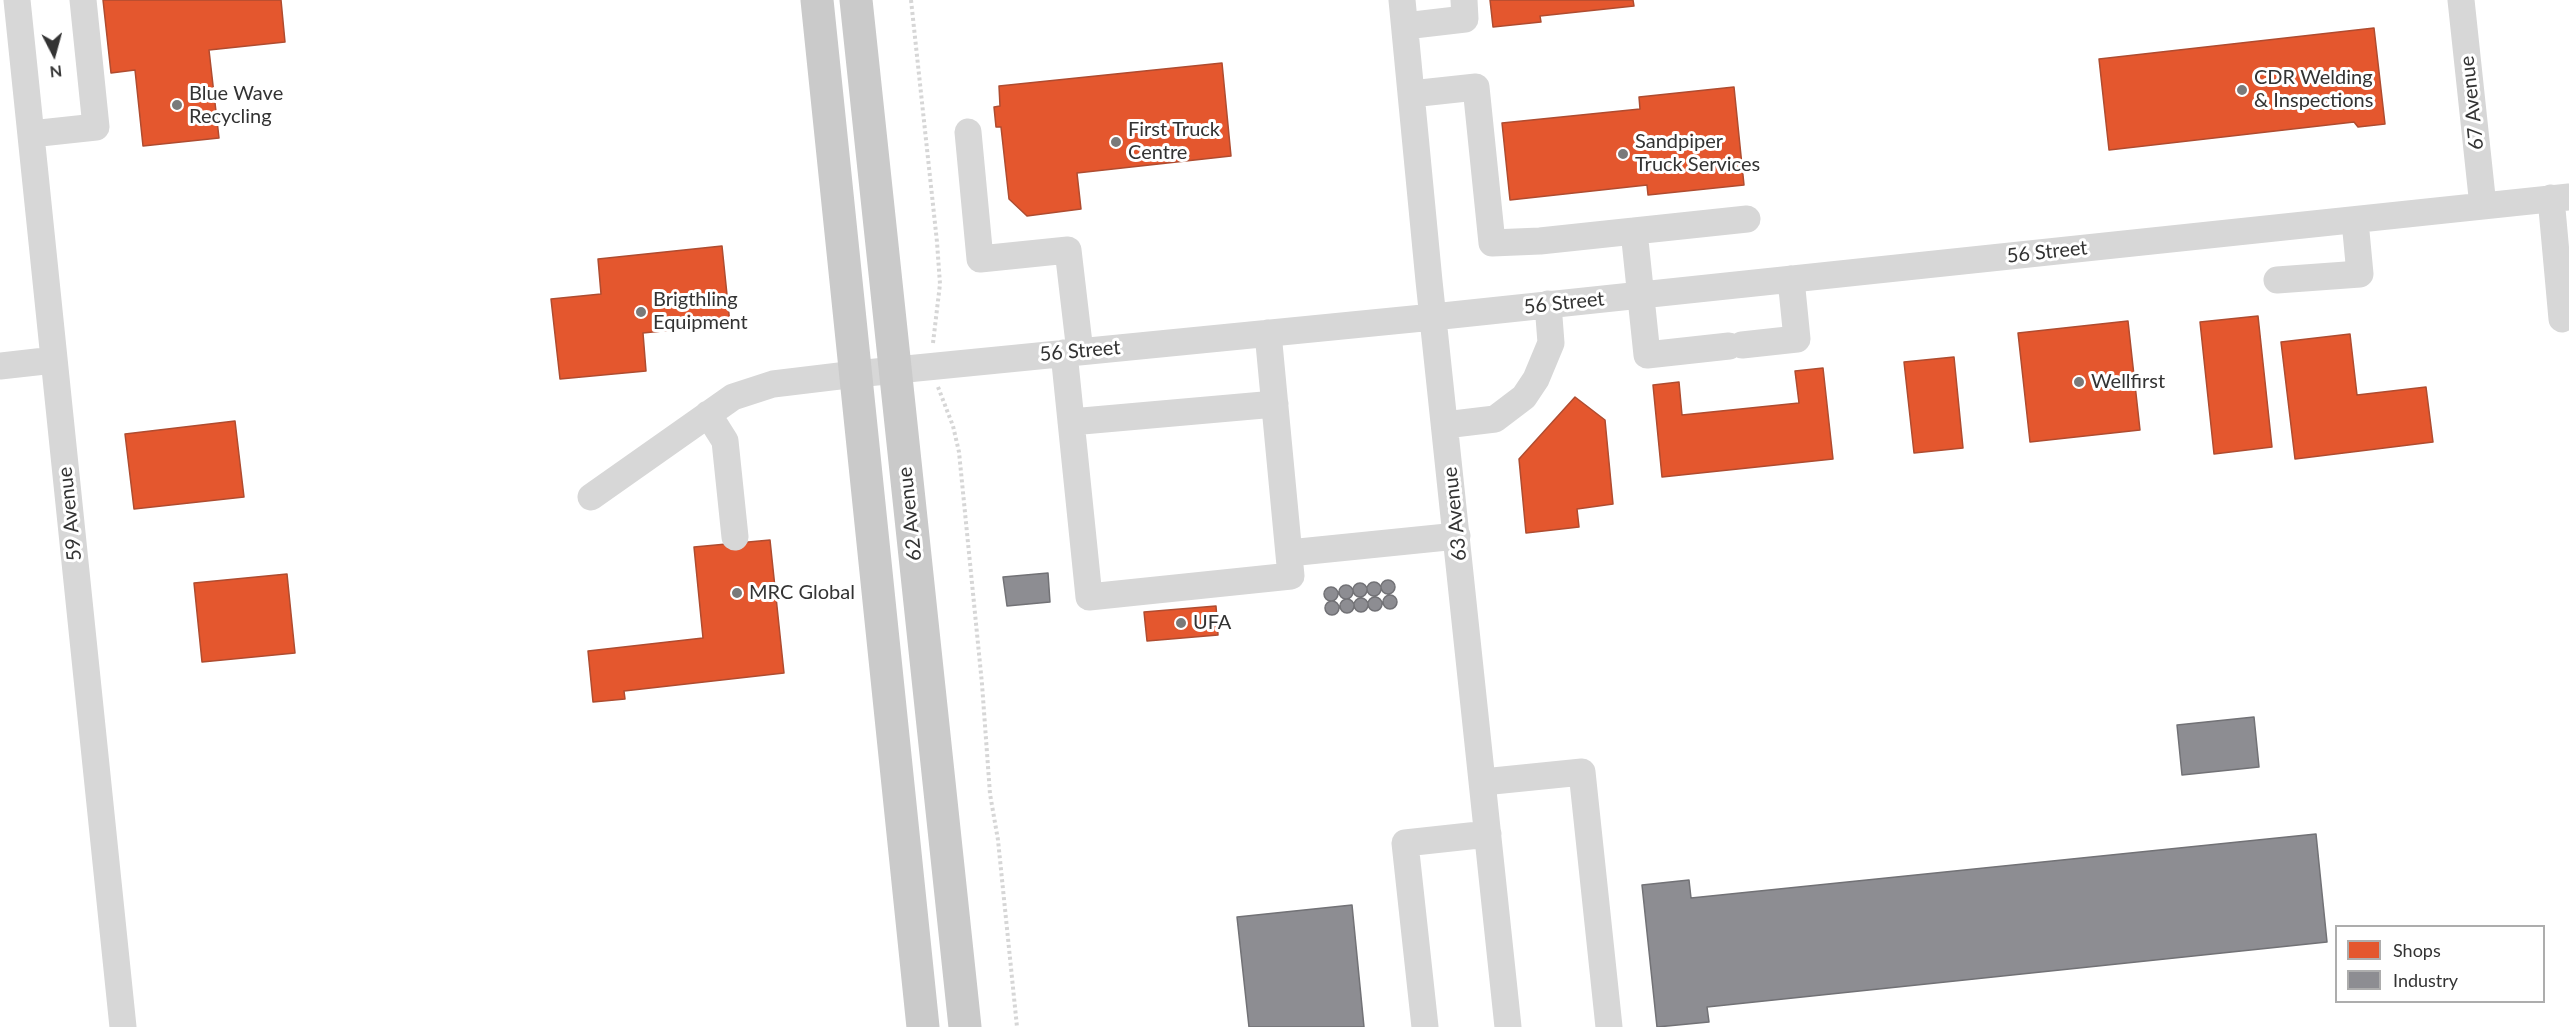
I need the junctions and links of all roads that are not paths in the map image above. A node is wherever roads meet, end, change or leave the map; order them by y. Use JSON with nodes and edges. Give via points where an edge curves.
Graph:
{"nodes":[{"id":1,"x":17,"y":0,"type":"edge"},
{"id":2,"x":83,"y":0,"type":"edge"},
{"id":3,"x":817,"y":0,"type":"edge"},
{"id":4,"x":856,"y":0,"type":"edge"},
{"id":5,"x":1464,"y":0,"type":"edge"},
{"id":6,"x":2461,"y":0,"type":"edge"},
{"id":7,"x":1404,"y":13,"type":"edge"},
{"id":8,"x":1411,"y":94,"type":"junction"},
{"id":9,"x":968,"y":132,"type":"dead end"},
{"id":10,"x":30,"y":134,"type":"junction"},
{"id":11,"x":2560,"y":197,"type":"edge"},
{"id":12,"x":2483,"y":206,"type":"junction"},
{"id":13,"x":1747,"y":219,"type":"dead end"},
{"id":14,"x":2355,"y":221,"type":"junction"},
{"id":15,"x":1634,"y":231,"type":"junction"},
{"id":16,"x":1791,"y":279,"type":"junction"},
{"id":17,"x":2277,"y":280,"type":"dead end"},
{"id":18,"x":1640,"y":294,"type":"junction"},
{"id":19,"x":1548,"y":304,"type":"junction"},
{"id":20,"x":1433,"y":316,"type":"junction"},
{"id":21,"x":2562,"y":320,"type":"dead end"},
{"id":22,"x":1268,"y":333,"type":"junction"},
{"id":23,"x":1072,"y":352,"type":"junction"},
{"id":24,"x":54,"y":360,"type":"junction"},
{"id":25,"x":0,"y":366,"type":"edge"},
{"id":26,"x":895,"y":370,"type":"junction"},
{"id":27,"x":856,"y":374,"type":"junction"},
{"id":28,"x":1275,"y":404,"type":"junction"},
{"id":29,"x":708,"y":414,"type":"junction"},
{"id":30,"x":1071,"y":422,"type":"junction"},
{"id":31,"x":1445,"y":425,"type":"junction"},
{"id":32,"x":591,"y":497,"type":"dead end"},
{"id":33,"x":1457,"y":536,"type":"junction"},
{"id":34,"x":735,"y":537,"type":"dead end"},
{"id":35,"x":1289,"y":553,"type":"junction"},
{"id":36,"x":1483,"y":783,"type":"junction"},
{"id":37,"x":1488,"y":834,"type":"junction"},
{"id":38,"x":123,"y":1027,"type":"edge"},
{"id":39,"x":924,"y":1027,"type":"edge"},
{"id":40,"x":965,"y":1027,"type":"edge"},
{"id":41,"x":1425,"y":1027,"type":"edge"},
{"id":42,"x":1508,"y":1027,"type":"edge"},
{"id":43,"x":1609,"y":1027,"type":"edge"}],
"edges":[{"from":1,"to":10,"type":"street","name":"59 Avenue"},
{"from":2,"to":10,"type":"street","via":[[96,127]]},
{"from":3,"to":27,"type":"main road","name":"62 Avenue"},
{"from":4,"to":26,"type":"main road","name":"62 Avenue"},
{"from":5,"to":7,"type":"street","via":[[1465,19]]},
{"from":6,"to":12,"type":"street","name":"67 Avenue"},
{"from":7,"to":8,"type":"street","name":"63 Avenue"},
{"from":8,"to":15,"type":"street","via":[[1476,87],[1492,243]]},
{"from":8,"to":20,"type":"street","name":"63 Avenue"},
{"from":9,"to":23,"type":"street","via":[[980,259],[1068,250]]},
{"from":10,"to":24,"type":"street","name":"59 Avenue"},
{"from":11,"to":12,"type":"street","name":"56 Street"},
{"from":11,"to":21,"type":"street"},
{"from":12,"to":14,"type":"street","name":"56 Street"},
{"from":13,"to":15,"type":"street"},
{"from":14,"to":16,"type":"street","name":"56 Street"},
{"from":14,"to":17,"type":"street","via":[[2360,274]]},
{"from":15,"to":18,"type":"street"},
{"from":16,"to":18,"type":"street","name":"56 Street"},
{"from":16,"to":18,"type":"street","via":[[1797,339],[1647,355]]},
{"from":18,"to":19,"type":"street","name":"56 Street"},
{"from":19,"to":20,"type":"street","name":"56 Street"},
{"from":19,"to":31,"type":"street","via":[[1551,343],[1524,397],[1495,419]]},
{"from":20,"to":22,"type":"street","name":"56 Street"},
{"from":20,"to":31,"type":"street","name":"63 Avenue"},
{"from":22,"to":23,"type":"street","name":"56 Street"},
{"from":22,"to":28,"type":"street"},
{"from":23,"to":26,"type":"street","name":"56 Street"},
{"from":23,"to":30,"type":"street"},
{"from":24,"to":25,"type":"street"},
{"from":24,"to":38,"type":"street","name":"59 Avenue"},
{"from":26,"to":27,"type":"street","name":"56 Street"},
{"from":26,"to":40,"type":"main road","name":"62 Avenue"},
{"from":27,"to":29,"type":"street","name":"56 Street","via":[[773,384],[733,397]]},
{"from":27,"to":39,"type":"main road","name":"62 Avenue"},
{"from":28,"to":30,"type":"street"},
{"from":28,"to":35,"type":"street"},
{"from":29,"to":32,"type":"street","name":"56 Street"},
{"from":29,"to":34,"type":"street","via":[[725,441]]},
{"from":30,"to":35,"type":"street","via":[[1089,597],[1291,576]]},
{"from":31,"to":33,"type":"street","name":"63 Avenue"},
{"from":33,"to":35,"type":"street"},
{"from":33,"to":36,"type":"street","name":"63 Avenue"},
{"from":36,"to":37,"type":"street","name":"63 Avenue"},
{"from":36,"to":43,"type":"street","via":[[1582,772]]},
{"from":37,"to":41,"type":"street","via":[[1405,843]]},
{"from":37,"to":42,"type":"street","name":"63 Avenue"}]}
